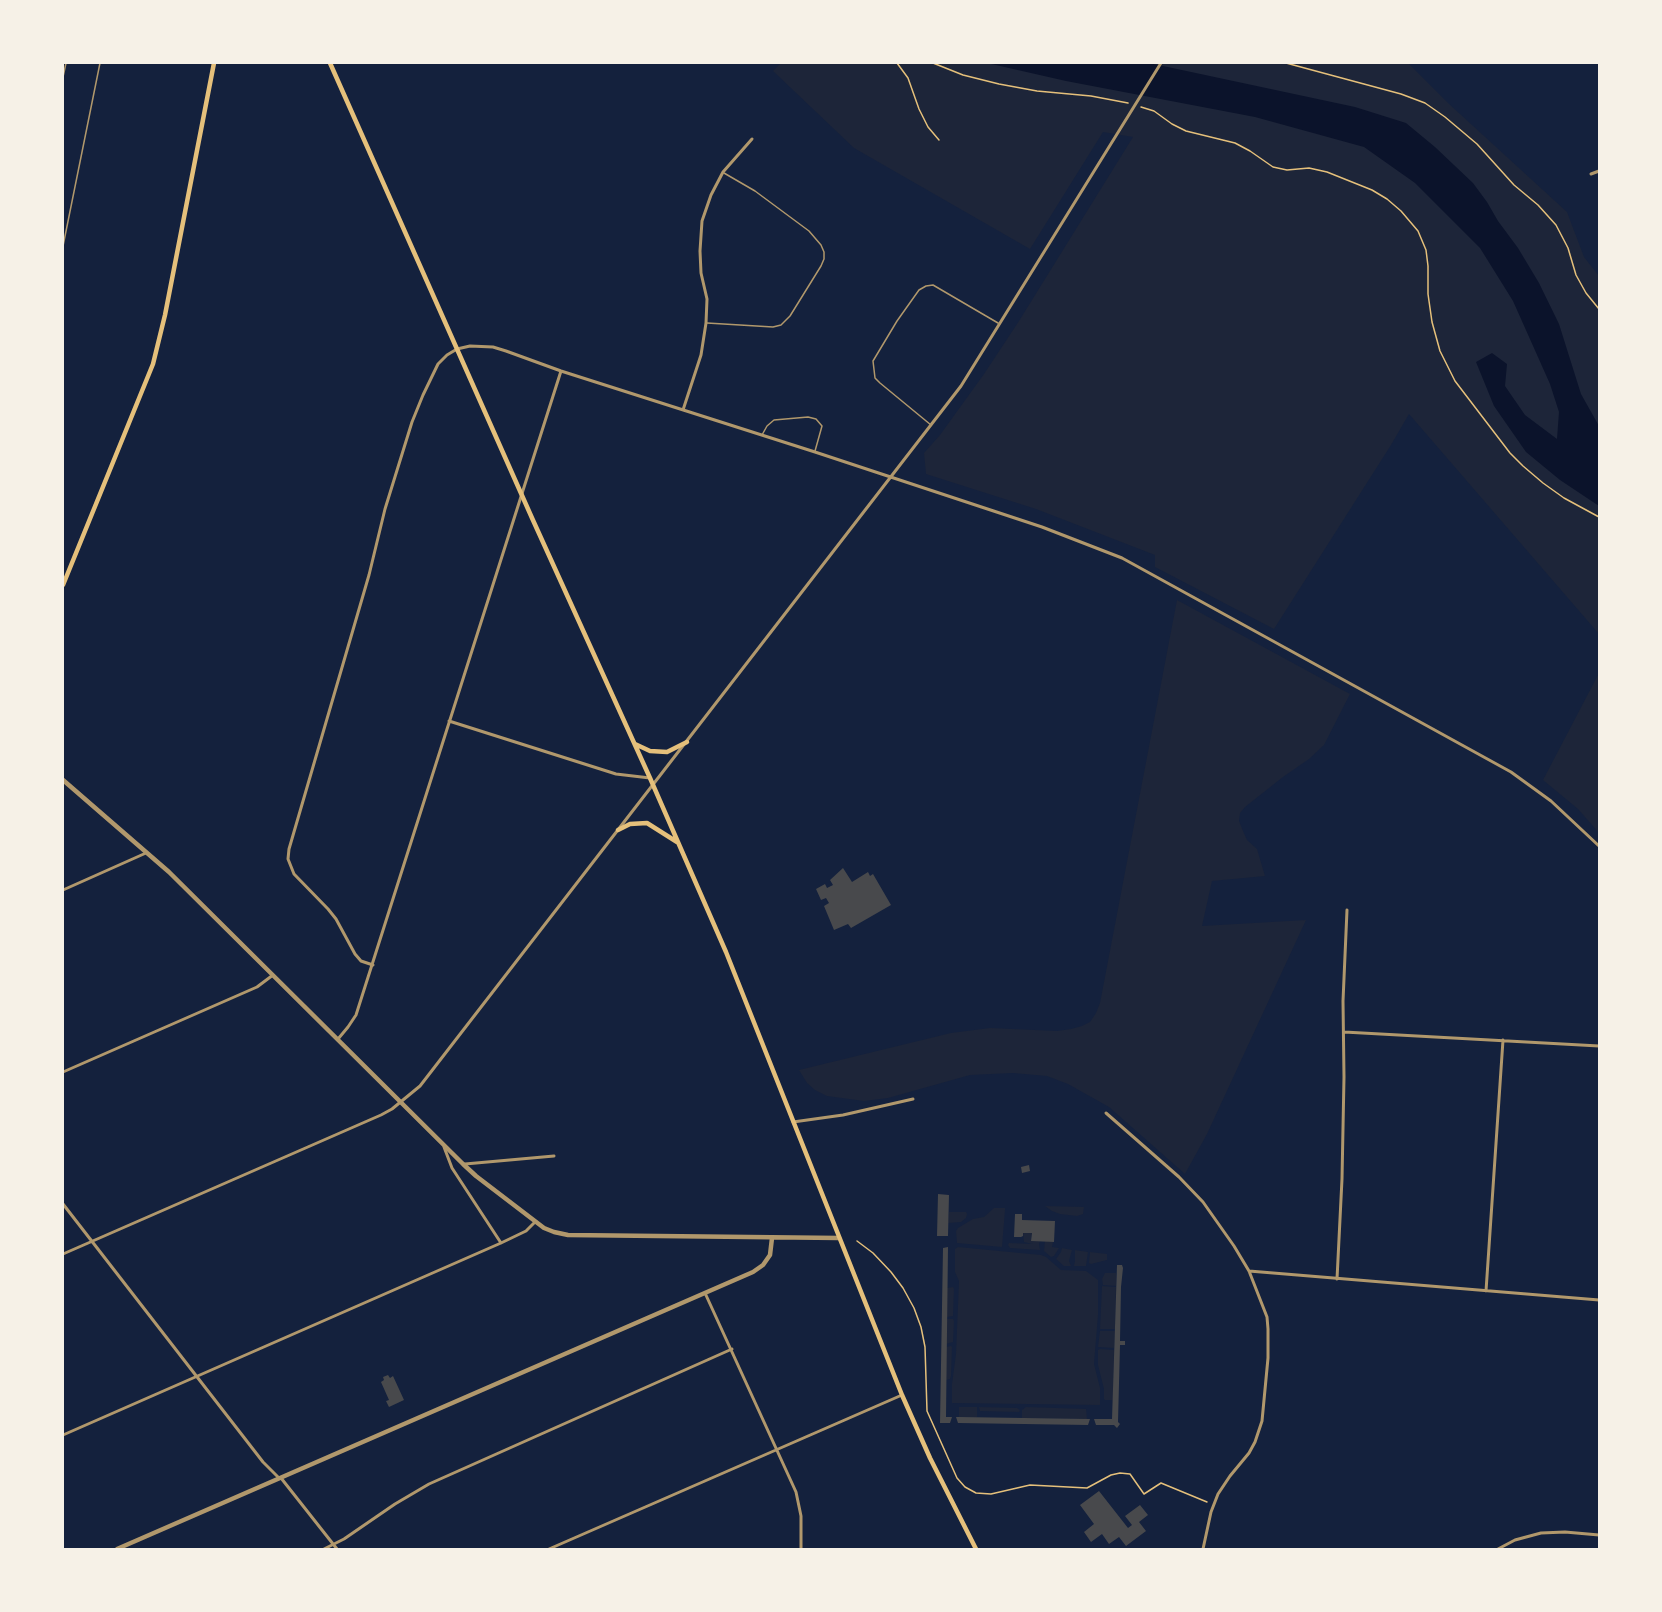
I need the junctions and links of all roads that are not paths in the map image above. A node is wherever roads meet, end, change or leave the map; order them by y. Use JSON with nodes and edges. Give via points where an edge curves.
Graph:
{"nodes":[{"id":1,"x":66,"y":63,"type":"edge"},
{"id":2,"x":100,"y":63,"type":"edge"},
{"id":3,"x":214,"y":63,"type":"edge"},
{"id":4,"x":330,"y":63,"type":"edge"},
{"id":5,"x":1161,"y":63,"type":"edge"},
{"id":6,"x":63,"y":77,"type":"edge"},
{"id":7,"x":752,"y":139,"type":"dead end"},
{"id":8,"x":1599,"y":171,"type":"edge"},
{"id":9,"x":723,"y":172,"type":"junction"},
{"id":10,"x":1591,"y":174,"type":"dead end"},
{"id":11,"x":63,"y":246,"type":"edge"},
{"id":12,"x":706,"y":323,"type":"junction"},
{"id":13,"x":1000,"y":324,"type":"junction"},
{"id":14,"x":457,"y":349,"type":"junction"},
{"id":15,"x":561,"y":370,"type":"junction"},
{"id":16,"x":683,"y":410,"type":"junction"},
{"id":17,"x":932,"y":426,"type":"junction"},
{"id":18,"x":762,"y":435,"type":"junction"},
{"id":19,"x":815,"y":452,"type":"junction"},
{"id":20,"x":891,"y":478,"type":"junction"},
{"id":21,"x":522,"y":495,"type":"junction"},
{"id":22,"x":63,"y":585,"type":"edge"},
{"id":23,"x":450,"y":721,"type":"junction"},
{"id":24,"x":687,"y":742,"type":"junction"},
{"id":25,"x":635,"y":744,"type":"junction"},
{"id":26,"x":650,"y":778,"type":"junction"},
{"id":27,"x":63,"y":780,"type":"edge"},
{"id":28,"x":653,"y":785,"type":"junction"},
{"id":29,"x":618,"y":830,"type":"junction"},
{"id":30,"x":679,"y":843,"type":"junction"},
{"id":31,"x":1599,"y":846,"type":"edge"},
{"id":32,"x":148,"y":852,"type":"junction"},
{"id":33,"x":63,"y":890,"type":"edge"},
{"id":34,"x":1347,"y":910,"type":"dead end"},
{"id":35,"x":372,"y":965,"type":"junction"},
{"id":36,"x":273,"y":975,"type":"junction"},
{"id":37,"x":1344,"y":1032,"type":"junction"},
{"id":38,"x":338,"y":1039,"type":"junction"},
{"id":39,"x":1503,"y":1040,"type":"junction"},
{"id":40,"x":1599,"y":1046,"type":"edge"},
{"id":41,"x":63,"y":1072,"type":"edge"},
{"id":42,"x":913,"y":1099,"type":"dead end"},
{"id":43,"x":401,"y":1102,"type":"junction"},
{"id":44,"x":1106,"y":1113,"type":"dead end"},
{"id":45,"x":794,"y":1122,"type":"junction"},
{"id":46,"x":443,"y":1145,"type":"junction"},
{"id":47,"x":554,"y":1156,"type":"dead end"},
{"id":48,"x":463,"y":1164,"type":"junction"},
{"id":49,"x":63,"y":1204,"type":"edge"},
{"id":50,"x":535,"y":1222,"type":"junction"},
{"id":51,"x":772,"y":1238,"type":"junction"},
{"id":52,"x":840,"y":1238,"type":"junction"},
{"id":53,"x":92,"y":1241,"type":"junction"},
{"id":54,"x":501,"y":1243,"type":"junction"},
{"id":55,"x":63,"y":1254,"type":"edge"},
{"id":56,"x":1249,"y":1272,"type":"junction"},
{"id":57,"x":1337,"y":1279,"type":"junction"},
{"id":58,"x":1486,"y":1292,"type":"junction"},
{"id":59,"x":705,"y":1293,"type":"junction"},
{"id":60,"x":1599,"y":1300,"type":"edge"},
{"id":61,"x":732,"y":1349,"type":"junction"},
{"id":62,"x":196,"y":1376,"type":"junction"},
{"id":63,"x":902,"y":1395,"type":"junction"},
{"id":64,"x":63,"y":1434,"type":"edge"},
{"id":65,"x":777,"y":1449,"type":"junction"},
{"id":66,"x":280,"y":1478,"type":"junction"},
{"id":67,"x":1599,"y":1535,"type":"edge"},
{"id":68,"x":333,"y":1545,"type":"junction"},
{"id":69,"x":117,"y":1549,"type":"edge"},
{"id":70,"x":324,"y":1549,"type":"edge"},
{"id":71,"x":337,"y":1549,"type":"edge"},
{"id":72,"x":549,"y":1549,"type":"edge"},
{"id":73,"x":801,"y":1549,"type":"edge"},
{"id":74,"x":976,"y":1549,"type":"edge"},
{"id":75,"x":1203,"y":1549,"type":"edge"},
{"id":76,"x":1498,"y":1549,"type":"edge"}],
"edges":[{"from":1,"to":6,"type":"lane"},
{"from":2,"to":11,"type":"lane"},
{"from":3,"to":22,"type":"main road","via":[[153,364]]},
{"from":4,"to":14,"type":"main road"},
{"from":5,"to":13,"type":"street"},
{"from":7,"to":9,"type":"street"},
{"from":8,"to":10,"type":"street"},
{"from":9,"to":12,"type":"street","via":[[711,195],[700,236]]},
{"from":9,"to":12,"type":"lane","via":[[809,231],[821,245],[824,259],[782,325]]},
{"from":12,"to":16,"type":"street","via":[[701,355]]},
{"from":13,"to":17,"type":"street"},
{"from":13,"to":17,"type":"lane","via":[[933,285],[919,290],[897,321],[873,362],[875,378]]},
{"from":14,"to":15,"type":"street","via":[[493,347]]},
{"from":14,"to":21,"type":"main road"},
{"from":14,"to":35,"type":"street","via":[[438,364],[412,422],[289,849],[294,874],[336,919],[361,961]]},
{"from":15,"to":16,"type":"street"},
{"from":15,"to":21,"type":"street"},
{"from":16,"to":18,"type":"street"},
{"from":17,"to":20,"type":"street"},
{"from":18,"to":19,"type":"street"},
{"from":18,"to":19,"type":"lane","via":[[774,420],[816,419],[822,426]]},
{"from":19,"to":20,"type":"street"},
{"from":20,"to":24,"type":"street"},
{"from":20,"to":31,"type":"street","via":[[1042,527],[1122,558],[1511,772],[1546,796]]},
{"from":21,"to":23,"type":"street"},
{"from":21,"to":25,"type":"main road"},
{"from":23,"to":26,"type":"street","via":[[616,774]]},
{"from":23,"to":35,"type":"street"},
{"from":24,"to":25,"type":"main road","via":[[667,752],[650,751]]},
{"from":24,"to":28,"type":"street"},
{"from":25,"to":26,"type":"main road"},
{"from":26,"to":28,"type":"main road"},
{"from":27,"to":32,"type":"street"},
{"from":28,"to":29,"type":"street"},
{"from":28,"to":30,"type":"main road"},
{"from":29,"to":30,"type":"main road","via":[[630,824],[647,823]]},
{"from":29,"to":43,"type":"street","via":[[420,1086]]},
{"from":30,"to":45,"type":"main road"},
{"from":32,"to":33,"type":"street"},
{"from":32,"to":36,"type":"street"},
{"from":34,"to":37,"type":"street"},
{"from":35,"to":38,"type":"street","via":[[356,1015]]},
{"from":36,"to":38,"type":"street"},
{"from":36,"to":41,"type":"street","via":[[257,987]]},
{"from":37,"to":39,"type":"street"},
{"from":37,"to":57,"type":"street"},
{"from":38,"to":43,"type":"street"},
{"from":39,"to":40,"type":"street"},
{"from":39,"to":58,"type":"street"},
{"from":42,"to":45,"type":"street","via":[[843,1116]]},
{"from":43,"to":46,"type":"street"},
{"from":43,"to":53,"type":"street","via":[[381,1115]]},
{"from":44,"to":56,"type":"street","via":[[1203,1202]]},
{"from":45,"to":52,"type":"main road"},
{"from":46,"to":48,"type":"street"},
{"from":46,"to":54,"type":"street","via":[[452,1168]]},
{"from":47,"to":48,"type":"street"},
{"from":48,"to":50,"type":"street"},
{"from":49,"to":53,"type":"street"},
{"from":50,"to":51,"type":"street","via":[[568,1235]]},
{"from":50,"to":54,"type":"street","via":[[526,1232]]},
{"from":51,"to":52,"type":"street"},
{"from":51,"to":59,"type":"street","via":[[770,1255],[763,1264]]},
{"from":52,"to":63,"type":"main road"},
{"from":53,"to":55,"type":"street"},
{"from":53,"to":62,"type":"street"},
{"from":54,"to":62,"type":"street"},
{"from":56,"to":57,"type":"street"},
{"from":56,"to":75,"type":"street","via":[[1268,1329],[1264,1410],[1255,1442],[1215,1502]]},
{"from":57,"to":58,"type":"street"},
{"from":58,"to":60,"type":"street"},
{"from":59,"to":61,"type":"street"},
{"from":59,"to":66,"type":"street"},
{"from":61,"to":65,"type":"street"},
{"from":61,"to":68,"type":"street","via":[[429,1484]]},
{"from":62,"to":64,"type":"street"},
{"from":62,"to":66,"type":"street"},
{"from":63,"to":65,"type":"street"},
{"from":63,"to":74,"type":"main road"},
{"from":65,"to":72,"type":"street"},
{"from":65,"to":73,"type":"street","via":[[800,1506]]},
{"from":66,"to":68,"type":"street"},
{"from":66,"to":69,"type":"street"},
{"from":67,"to":76,"type":"street","via":[[1541,1533]]},
{"from":68,"to":70,"type":"street"},
{"from":68,"to":71,"type":"street"}]}
